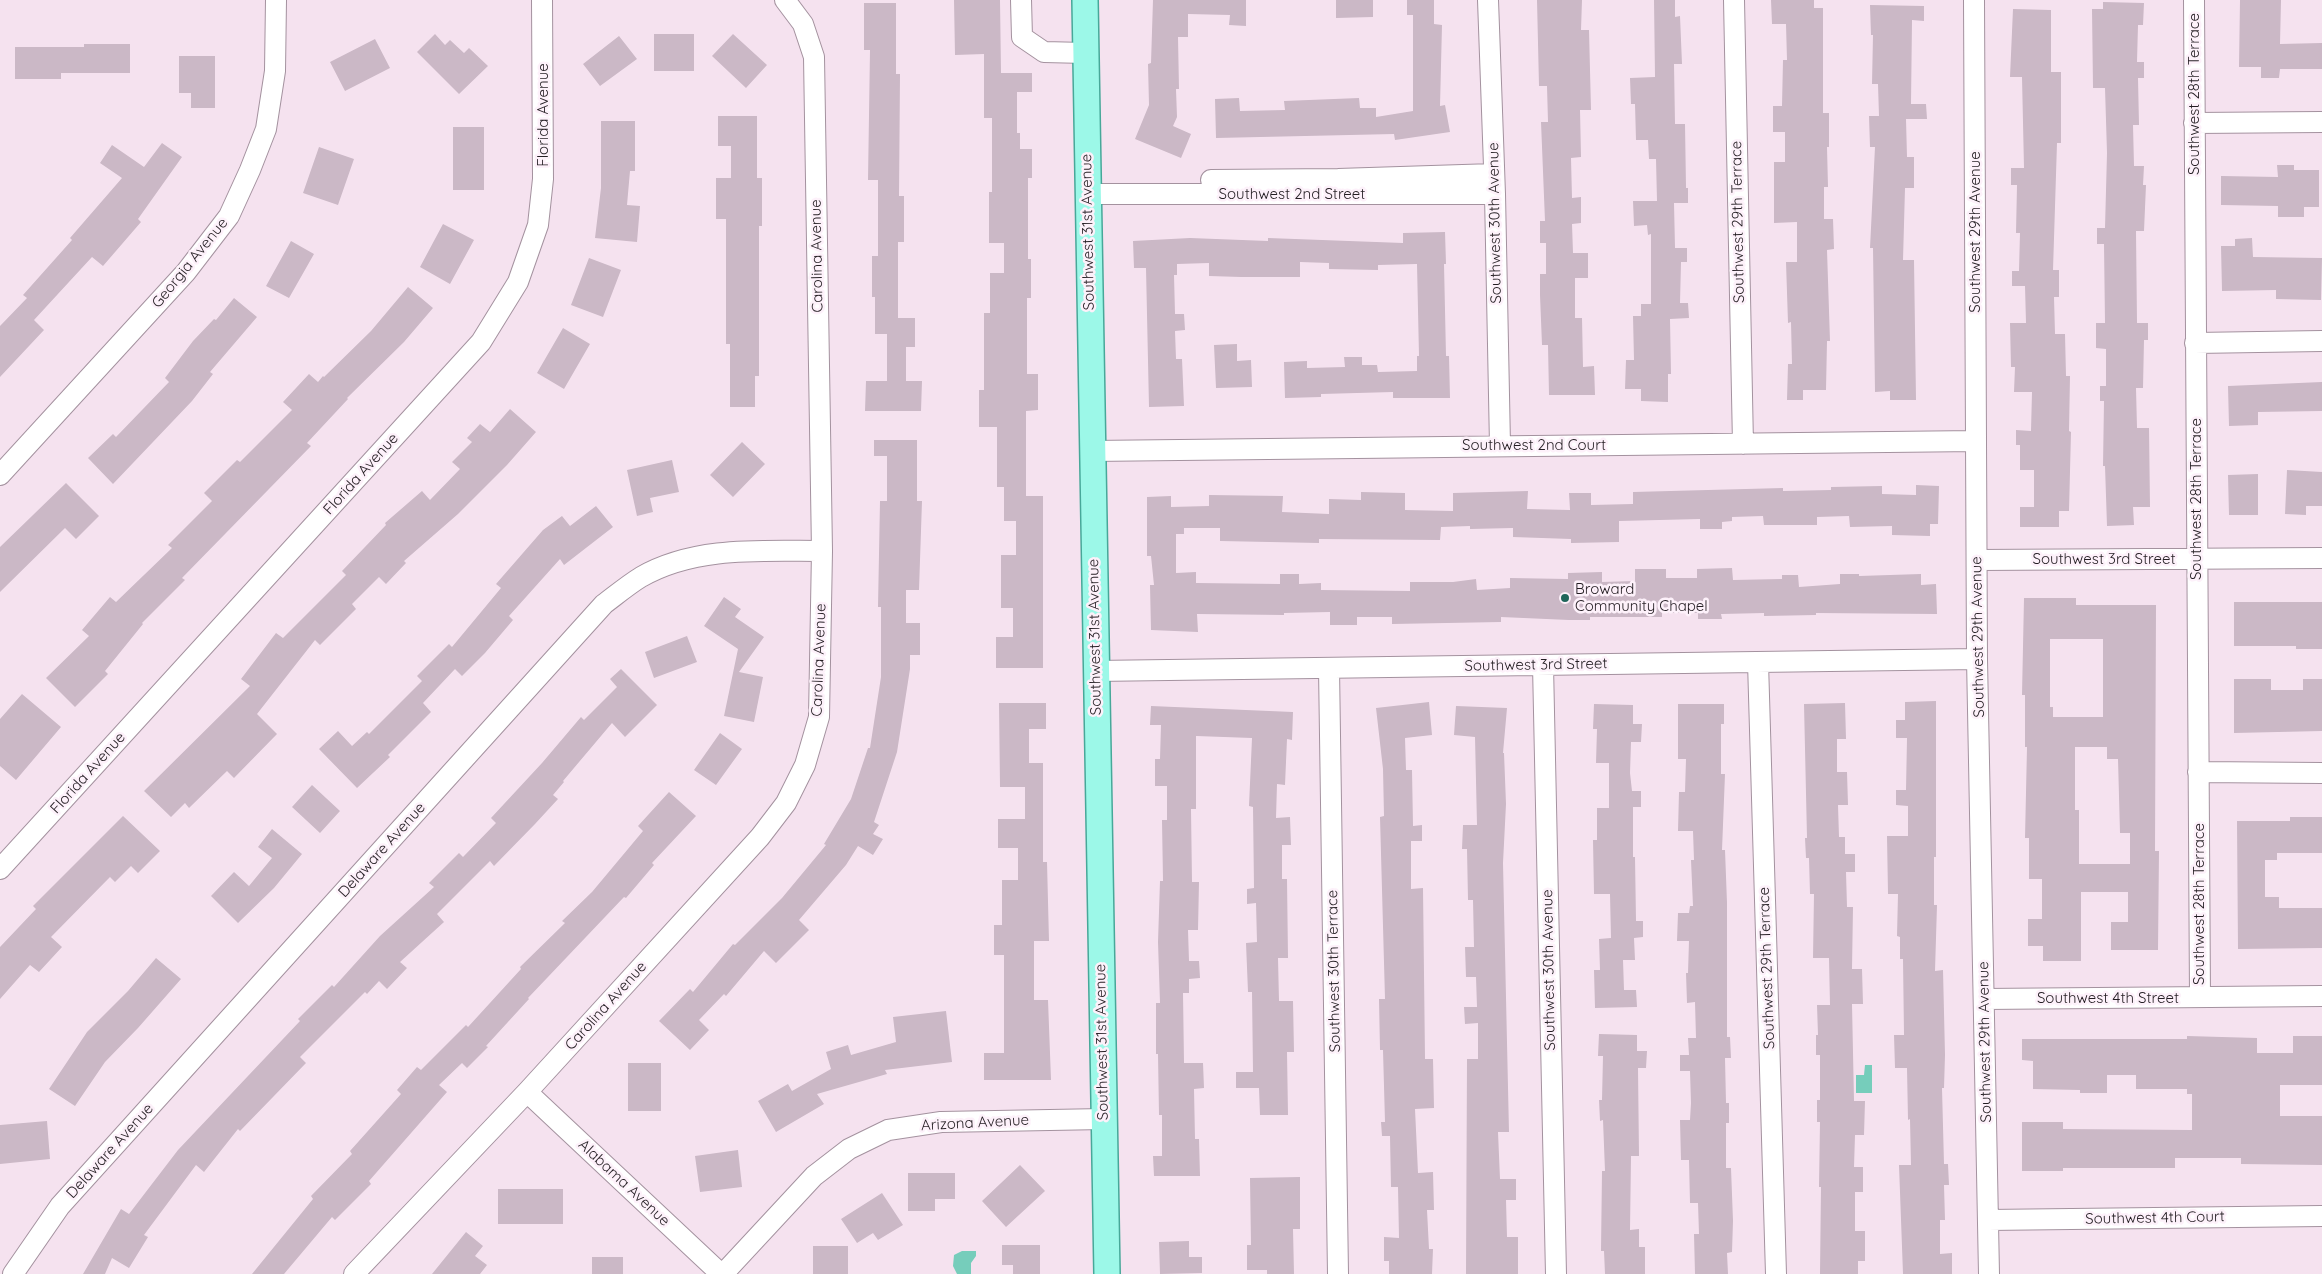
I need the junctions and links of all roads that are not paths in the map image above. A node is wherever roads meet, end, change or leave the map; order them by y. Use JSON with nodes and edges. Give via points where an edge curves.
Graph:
{"nodes":[{"id":1,"x":276,"y":0,"type":"edge"},
{"id":2,"x":542,"y":0,"type":"edge"},
{"id":3,"x":785,"y":0,"type":"edge"},
{"id":4,"x":1021,"y":0,"type":"edge"},
{"id":5,"x":1084,"y":0,"type":"edge"},
{"id":6,"x":1488,"y":0,"type":"edge"},
{"id":7,"x":1734,"y":0,"type":"edge"},
{"id":8,"x":1974,"y":0,"type":"edge"},
{"id":9,"x":2194,"y":0,"type":"edge"},
{"id":10,"x":1085,"y":53,"type":"junction"},
{"id":11,"x":2322,"y":122,"type":"edge"},
{"id":12,"x":2194,"y":123,"type":"junction"},
{"id":13,"x":1494,"y":174,"type":"junction"},
{"id":14,"x":1088,"y":188,"type":"junction"},
{"id":15,"x":1495,"y":194,"type":"junction"},
{"id":16,"x":2322,"y":341,"type":"edge"},
{"id":17,"x":2195,"y":343,"type":"junction"},
{"id":18,"x":1976,"y":441,"type":"junction"},
{"id":19,"x":1743,"y":444,"type":"junction"},
{"id":20,"x":1500,"y":445,"type":"junction"},
{"id":21,"x":1091,"y":451,"type":"junction"},
{"id":22,"x":0,"y":475,"type":"edge"},
{"id":23,"x":822,"y":551,"type":"junction"},
{"id":24,"x":2197,"y":558,"type":"junction"},
{"id":25,"x":2322,"y":558,"type":"edge"},
{"id":26,"x":1977,"y":560,"type":"junction"},
{"id":27,"x":1977,"y":659,"type":"junction"},
{"id":28,"x":1758,"y":662,"type":"junction"},
{"id":29,"x":1543,"y":665,"type":"junction"},
{"id":30,"x":1329,"y":668,"type":"junction"},
{"id":31,"x":1095,"y":671,"type":"junction"},
{"id":32,"x":2198,"y":772,"type":"junction"},
{"id":33,"x":2322,"y":772,"type":"edge"},
{"id":34,"x":0,"y":869,"type":"edge"},
{"id":35,"x":2322,"y":996,"type":"edge"},
{"id":36,"x":2200,"y":997,"type":"junction"},
{"id":37,"x":1984,"y":999,"type":"junction"},
{"id":38,"x":527,"y":1092,"type":"junction"},
{"id":39,"x":1104,"y":1119,"type":"junction"},
{"id":40,"x":2322,"y":1216,"type":"edge"},
{"id":41,"x":1988,"y":1220,"type":"junction"},
{"id":42,"x":0,"y":1265,"type":"edge"},
{"id":43,"x":12,"y":1274,"type":"edge"},
{"id":44,"x":354,"y":1274,"type":"edge"},
{"id":45,"x":722,"y":1274,"type":"edge"},
{"id":46,"x":1107,"y":1274,"type":"edge"},
{"id":47,"x":1338,"y":1274,"type":"edge"},
{"id":48,"x":1556,"y":1274,"type":"edge"},
{"id":49,"x":1776,"y":1274,"type":"edge"},
{"id":50,"x":1989,"y":1274,"type":"edge"}],
"edges":[{"from":1,"to":22,"type":"street","name":"Georgia Avenue","via":[[275,71],[266,129],[229,216],[186,272]]},
{"from":2,"to":34,"type":"street","name":"Florida Avenue","via":[[543,179],[538,225],[518,282],[486,335]]},
{"from":3,"to":23,"type":"street","name":"Carolina Avenue","via":[[803,24],[814,57]]},
{"from":4,"to":10,"type":"street","via":[[1022,37],[1044,52]]},
{"from":5,"to":10,"type":"main road","name":"Southwest 31st Avenue"},
{"from":6,"to":13,"type":"street","name":"Southwest 30th Avenue"},
{"from":7,"to":19,"type":"street","name":"Southwest 29th Terrace"},
{"from":8,"to":18,"type":"street","name":"Southwest 29th Avenue"},
{"from":9,"to":12,"type":"street","name":"Southwest 28th Terrace"},
{"from":10,"to":14,"type":"main road","name":"Southwest 31st Avenue"},
{"from":11,"to":12,"type":"street"},
{"from":12,"to":17,"type":"street","name":"Southwest 28th Terrace"},
{"from":13,"to":14,"type":"street","name":"Southwest 2nd Street"},
{"from":13,"to":15,"type":"street","name":"Southwest 30th Avenue"},
{"from":14,"to":15,"type":"street","name":"Southwest 2nd Street"},
{"from":14,"to":21,"type":"main road","name":"Southwest 31st Avenue"},
{"from":15,"to":20,"type":"street","name":"Southwest 30th Avenue"},
{"from":16,"to":17,"type":"street"},
{"from":17,"to":24,"type":"street","name":"Southwest 28th Terrace"},
{"from":18,"to":19,"type":"street","name":"Southwest 2nd Court"},
{"from":18,"to":26,"type":"street","name":"Southwest 29th Avenue"},
{"from":19,"to":20,"type":"street","name":"Southwest 2nd Court"},
{"from":20,"to":21,"type":"street","name":"Southwest 2nd Court"},
{"from":21,"to":31,"type":"main road","name":"Southwest 31st Avenue"},
{"from":23,"to":38,"type":"street","name":"Carolina Avenue","via":[[819,717],[805,765],[786,803],[760,837]]},
{"from":23,"to":43,"type":"street","name":"Delaware Avenue","via":[[730,551],[682,560],[641,577],[604,604],[60,1206]]},
{"from":24,"to":25,"type":"street","name":"Southwest 3rd Street"},
{"from":24,"to":26,"type":"street","name":"Southwest 3rd Street"},
{"from":24,"to":32,"type":"street","name":"Southwest 28th Terrace"},
{"from":26,"to":27,"type":"street","name":"Southwest 29th Avenue"},
{"from":27,"to":28,"type":"street","name":"Southwest 3rd Street"},
{"from":27,"to":37,"type":"street","name":"Southwest 29th Avenue"},
{"from":28,"to":29,"type":"street","name":"Southwest 3rd Street"},
{"from":28,"to":49,"type":"street","name":"Southwest 29th Terrace"},
{"from":29,"to":30,"type":"street","name":"Southwest 3rd Street"},
{"from":29,"to":48,"type":"street","name":"Southwest 30th Avenue"},
{"from":30,"to":31,"type":"street","name":"Southwest 3rd Street"},
{"from":30,"to":47,"type":"street","name":"Southwest 30th Terrace"},
{"from":31,"to":39,"type":"main road","name":"Southwest 31st Avenue"},
{"from":32,"to":33,"type":"street"},
{"from":32,"to":36,"type":"street","name":"Southwest 28th Terrace"},
{"from":35,"to":36,"type":"street","name":"Southwest 4th Street"},
{"from":36,"to":37,"type":"street","name":"Southwest 4th Street"},
{"from":37,"to":41,"type":"street","name":"Southwest 29th Avenue"},
{"from":38,"to":44,"type":"street","name":"Carolina Avenue"},
{"from":38,"to":45,"type":"street","name":"Alabama Avenue"},
{"from":39,"to":45,"type":"street","name":"Arizona Avenue","via":[[941,1122],[888,1130],[849,1149],[814,1176]]},
{"from":39,"to":46,"type":"main road","name":"Southwest 31st Avenue"},
{"from":40,"to":41,"type":"street","name":"Southwest 4th Court"},
{"from":41,"to":50,"type":"street","name":"Southwest 29th Avenue"},
{"from":42,"to":43,"type":"street"}]}
